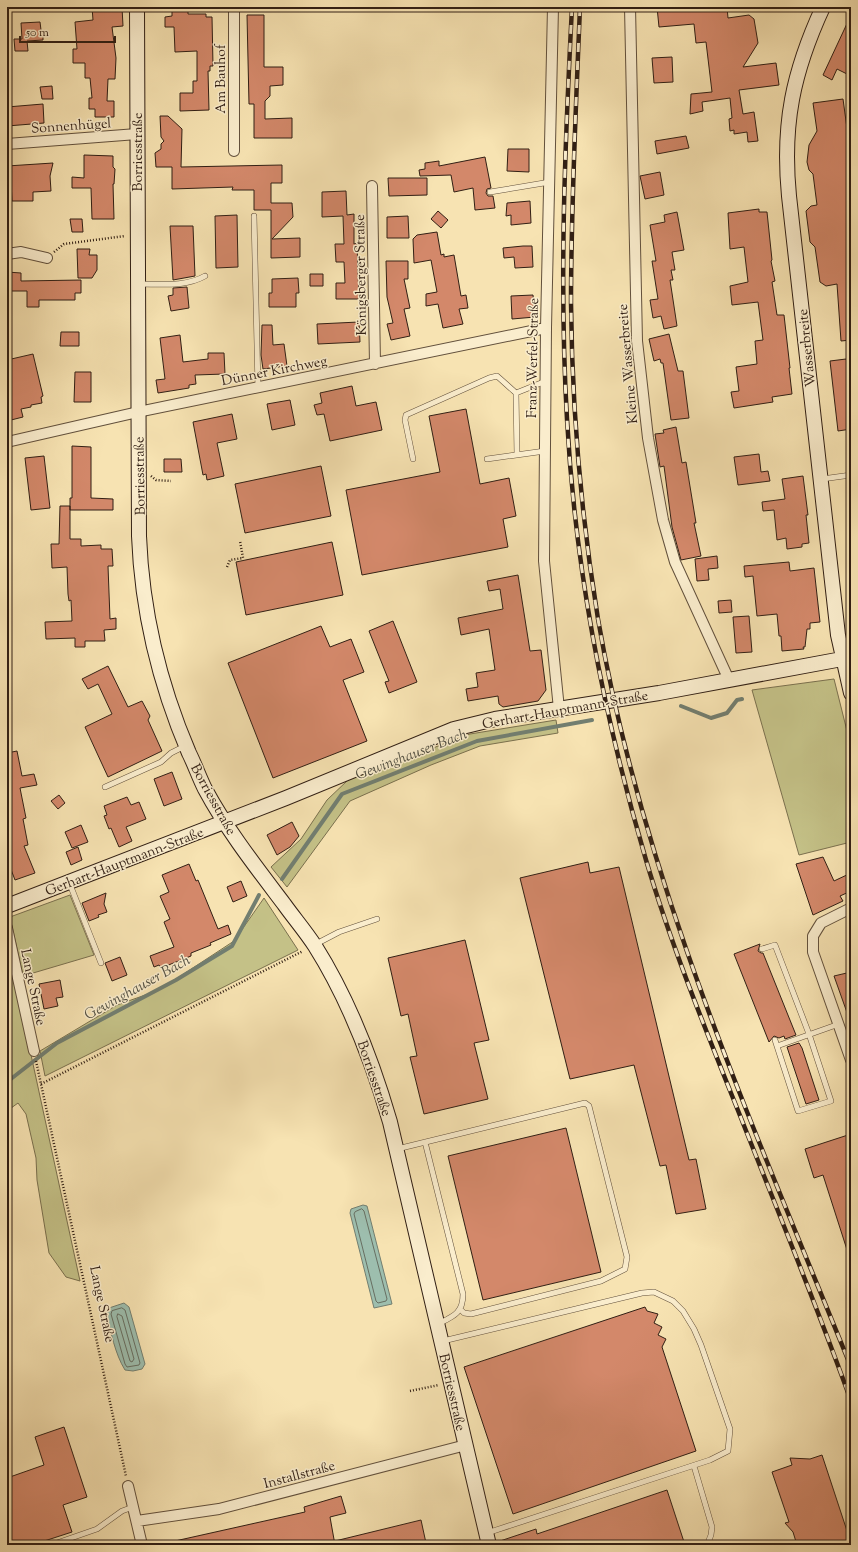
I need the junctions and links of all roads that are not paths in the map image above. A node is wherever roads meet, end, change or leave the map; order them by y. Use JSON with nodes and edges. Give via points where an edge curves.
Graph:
{"nodes":[{"id":1,"x":137,"y":7,"type":"edge"},
{"id":2,"x":234,"y":7,"type":"edge"},
{"id":3,"x":553,"y":7,"type":"edge"},
{"id":4,"x":630,"y":7,"type":"edge"},
{"id":5,"x":823,"y":7,"type":"edge"},
{"id":6,"x":137,"y":134,"type":"junction"},
{"id":7,"x":7,"y":144,"type":"edge"},
{"id":8,"x":234,"y":151,"type":"dead end"},
{"id":9,"x":550,"y":182,"type":"junction"},
{"id":10,"x":372,"y":186,"type":"dead end"},
{"id":11,"x":490,"y":192,"type":"dead end"},
{"id":12,"x":254,"y":216,"type":"dead end"},
{"id":13,"x":7,"y":254,"type":"edge"},
{"id":14,"x":47,"y":258,"type":"road end"},
{"id":15,"x":205,"y":276,"type":"dead end"},
{"id":16,"x":138,"y":284,"type":"junction"},
{"id":17,"x":546,"y":328,"type":"junction"},
{"id":18,"x":375,"y":364,"type":"junction"},
{"id":19,"x":546,"y":381,"type":"junction"},
{"id":20,"x":258,"y":388,"type":"junction"},
{"id":21,"x":516,"y":393,"type":"junction"},
{"id":22,"x":138,"y":412,"type":"junction"},
{"id":23,"x":7,"y":442,"type":"edge"},
{"id":24,"x":545,"y":451,"type":"junction"},
{"id":25,"x":517,"y":454,"type":"junction"},
{"id":26,"x":413,"y":459,"type":"dead end"},
{"id":27,"x":487,"y":459,"type":"dead end"},
{"id":28,"x":851,"y":475,"type":"edge"},
{"id":29,"x":821,"y":480,"type":"junction"},
{"id":30,"x":842,"y":659,"type":"junction"},
{"id":31,"x":729,"y":680,"type":"junction"},
{"id":32,"x":851,"y":693,"type":"edge"},
{"id":33,"x":559,"y":710,"type":"junction"},
{"id":34,"x":186,"y":746,"type":"junction"},
{"id":35,"x":104,"y":787,"type":"dead end"},
{"id":36,"x":225,"y":822,"type":"junction"},
{"id":37,"x":69,"y":882,"type":"junction"},
{"id":38,"x":7,"y":906,"type":"edge"},
{"id":39,"x":851,"y":908,"type":"edge"},
{"id":40,"x":378,"y":919,"type":"dead end"},
{"id":41,"x":7,"y":928,"type":"edge"},
{"id":42,"x":314,"y":945,"type":"junction"},
{"id":43,"x":762,"y":949,"type":"dead end"},
{"id":44,"x":101,"y":963,"type":"dead end"},
{"id":45,"x":840,"y":1024,"type":"junction"},
{"id":46,"x":809,"y":1034,"type":"junction"},
{"id":47,"x":775,"y":1040,"type":"dead end"},
{"id":48,"x":777,"y":1046,"type":"junction"},
{"id":49,"x":34,"y":1052,"type":"dead end"},
{"id":50,"x":851,"y":1060,"type":"edge"},
{"id":51,"x":424,"y":1142,"type":"junction"},
{"id":52,"x":396,"y":1149,"type":"junction"},
{"id":53,"x":460,"y":1310,"type":"junction"},
{"id":54,"x":437,"y":1324,"type":"junction"},
{"id":55,"x":442,"y":1342,"type":"junction"},
{"id":56,"x":466,"y":1445,"type":"junction"},
{"id":57,"x":694,"y":1466,"type":"junction"},
{"id":58,"x":128,"y":1486,"type":"road end"},
{"id":59,"x":133,"y":1507,"type":"junction"},
{"id":60,"x":137,"y":1521,"type":"junction"},
{"id":61,"x":488,"y":1539,"type":"edge"},
{"id":62,"x":51,"y":1545,"type":"edge"},
{"id":63,"x":142,"y":1545,"type":"edge"},
{"id":64,"x":707,"y":1545,"type":"edge"}],
"edges":[{"from":1,"to":6,"type":"main road","name":"Borriesstraße"},
{"from":2,"to":8,"type":"street","name":"Am Bauhof"},
{"from":3,"to":9,"type":"street","name":"Franz-Werfel-Straße"},
{"from":4,"to":31,"type":"street","name":"Kleine Wasserbreite","via":[[636,341],[648,438],[663,520],[675,562]]},
{"from":5,"to":29,"type":"main road","name":"Wasserbreite","via":[[797,74],[789,115],[786,155]]},
{"from":6,"to":7,"type":"street","name":"Sonnenhügel"},
{"from":6,"to":16,"type":"main road","name":"Borriesstraße"},
{"from":9,"to":11,"type":"lane"},
{"from":9,"to":17,"type":"street","name":"Franz-Werfel-Straße"},
{"from":10,"to":18,"type":"street","name":"Königsberger Straße"},
{"from":12,"to":20,"type":"lane"},
{"from":13,"to":14,"type":"street","via":[[21,252]]},
{"from":15,"to":16,"type":"lane","via":[[186,283]]},
{"from":16,"to":22,"type":"main road","name":"Borriesstraße"},
{"from":17,"to":18,"type":"street","name":"Dünner Kirchweg"},
{"from":17,"to":19,"type":"street","name":"Franz-Werfel-Straße"},
{"from":18,"to":20,"type":"street","name":"Dünner Kirchweg"},
{"from":19,"to":21,"type":"lane"},
{"from":19,"to":24,"type":"street","name":"Franz-Werfel-Straße"},
{"from":20,"to":22,"type":"street","name":"Dünner Kirchweg"},
{"from":21,"to":25,"type":"lane"},
{"from":21,"to":26,"type":"lane","via":[[497,376],[406,415],[404,420]]},
{"from":22,"to":23,"type":"street","name":"Dünner Kirchweg"},
{"from":22,"to":34,"type":"main road","name":"Borriesstraße","via":[[140,559],[145,601],[160,676]]},
{"from":24,"to":25,"type":"lane"},
{"from":24,"to":33,"type":"street","name":"Franz-Werfel-Straße","via":[[544,561]]},
{"from":25,"to":27,"type":"lane"},
{"from":28,"to":29,"type":"lane"},
{"from":29,"to":30,"type":"main road","name":"Wasserbreite"},
{"from":30,"to":31,"type":"main road","name":"Gerhart-Hauptmann-Straße"},
{"from":30,"to":32,"type":"main road","name":"Wasserbreite"},
{"from":31,"to":33,"type":"main road","name":"Gerhart-Hauptmann-Straße"},
{"from":33,"to":36,"type":"main road","name":"Gerhart-Hauptmann-Straße","via":[[495,719],[454,730]]},
{"from":34,"to":35,"type":"lane","via":[[171,753],[161,762]]},
{"from":34,"to":36,"type":"main road","name":"Borriesstraße","via":[[205,788]]},
{"from":36,"to":37,"type":"main road","name":"Gerhart-Hauptmann-Straße"},
{"from":36,"to":42,"type":"main road","name":"Borriesstraße"},
{"from":37,"to":38,"type":"main road","name":"Gerhart-Hauptmann-Straße"},
{"from":37,"to":44,"type":"lane"},
{"from":39,"to":45,"type":"street","via":[[821,924],[813,936],[813,952]]},
{"from":40,"to":42,"type":"lane","via":[[339,932]]},
{"from":41,"to":49,"type":"street","name":"Lange Straße"},
{"from":42,"to":52,"type":"main road","name":"Borriesstraße","via":[[341,993],[364,1044],[382,1096]]},
{"from":43,"to":46,"type":"lane","via":[[775,945]]},
{"from":45,"to":46,"type":"lane"},
{"from":45,"to":50,"type":"street"},
{"from":46,"to":48,"type":"lane"},
{"from":46,"to":48,"type":"lane","via":[[831,1101],[798,1112]]},
{"from":47,"to":48,"type":"lane"},
{"from":51,"to":52,"type":"lane"},
{"from":51,"to":53,"type":"lane","via":[[463,1294]]},
{"from":51,"to":53,"type":"lane","via":[[585,1103],[589,1106],[627,1257],[625,1269],[601,1281],[471,1314]]},
{"from":52,"to":54,"type":"main road","name":"Borriesstraße"},
{"from":53,"to":54,"type":"lane","via":[[454,1316]]},
{"from":54,"to":55,"type":"main road","name":"Borriesstraße"},
{"from":55,"to":56,"type":"main road","name":"Borriesstraße"},
{"from":55,"to":57,"type":"lane","via":[[642,1293],[654,1292],[664,1296],[673,1301],[694,1329],[730,1429],[728,1451]]},
{"from":56,"to":60,"type":"street","name":"Installstraße","via":[[219,1509]]},
{"from":56,"to":61,"type":"main road","name":"Borriesstraße"},
{"from":57,"to":61,"type":"lane"},
{"from":57,"to":64,"type":"lane","via":[[712,1527]]},
{"from":58,"to":59,"type":"street"},
{"from":59,"to":60,"type":"street"},
{"from":59,"to":62,"type":"lane","via":[[122,1511],[97,1528]]},
{"from":60,"to":63,"type":"street"}]}
